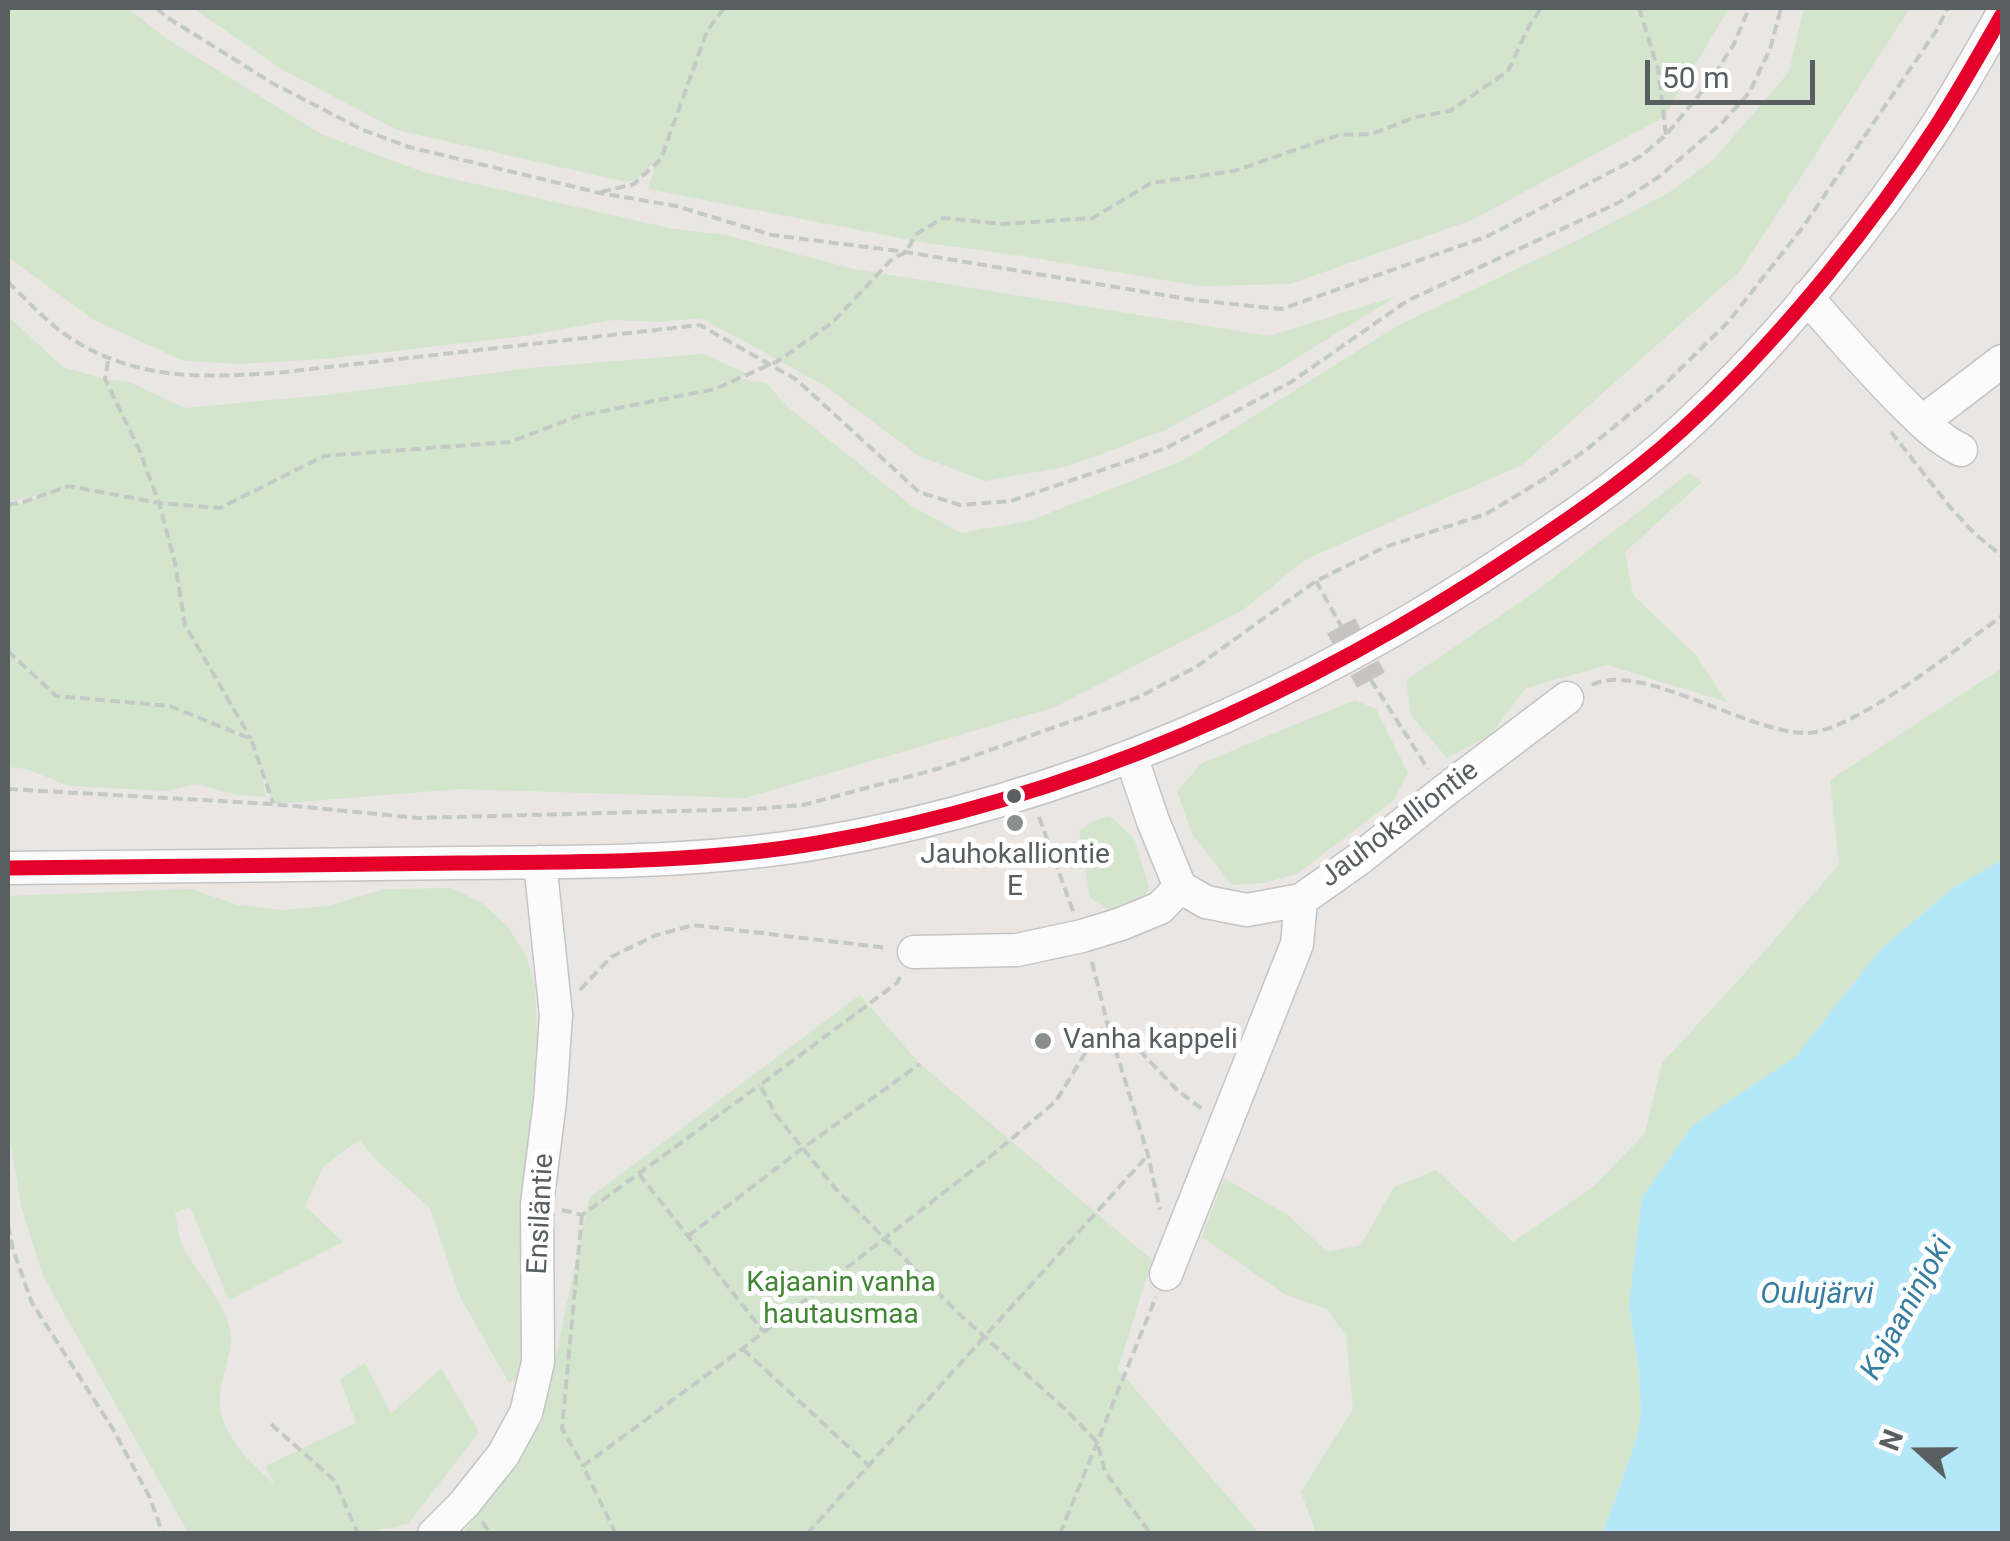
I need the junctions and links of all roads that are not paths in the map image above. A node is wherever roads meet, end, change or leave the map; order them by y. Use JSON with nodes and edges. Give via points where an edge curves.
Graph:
{"nodes":[{"id":1,"x":2002,"y":16,"type":"edge"},
{"id":2,"x":1807,"y":297,"type":"junction"},
{"id":3,"x":2002,"y":361,"type":"edge"},
{"id":4,"x":1922,"y":422,"type":"junction"},
{"id":5,"x":1961,"y":450,"type":"dead end"},
{"id":6,"x":1567,"y":698,"type":"road end"},
{"id":7,"x":1131,"y":756,"type":"junction"},
{"id":8,"x":540,"y":862,"type":"junction"},
{"id":9,"x":8,"y":868,"type":"edge"},
{"id":10,"x":1180,"y":886,"type":"junction"},
{"id":11,"x":1301,"y":900,"type":"junction"},
{"id":12,"x":914,"y":952,"type":"road end"},
{"id":13,"x":1166,"y":1274,"type":"road end"},
{"id":14,"x":434,"y":1534,"type":"edge"}],
"edges":[{"from":1,"to":2,"type":"street","via":[[1937,126]]},
{"from":2,"to":4,"type":"street"},
{"from":2,"to":7,"type":"street","via":[[1701,413],[1575,514],[1472,584],[1318,673]]},
{"from":3,"to":4,"type":"street"},
{"from":4,"to":5,"type":"street"},
{"from":6,"to":11,"type":"street","name":"Jauhokalliontie"},
{"from":7,"to":8,"type":"street","via":[[1031,792],[813,844],[678,858]]},
{"from":7,"to":10,"type":"street"},
{"from":8,"to":9,"type":"street"},
{"from":8,"to":14,"type":"street","name":"Ensiläntie","via":[[556,1016],[537,1204],[538,1362],[526,1413],[503,1455]]},
{"from":10,"to":11,"type":"street","name":"Jauhokalliontie","via":[[1206,902],[1247,910]]},
{"from":10,"to":12,"type":"street","via":[[1160,908],[1082,936],[1017,950]]},
{"from":11,"to":13,"type":"street","via":[[1297,944]]}]}
